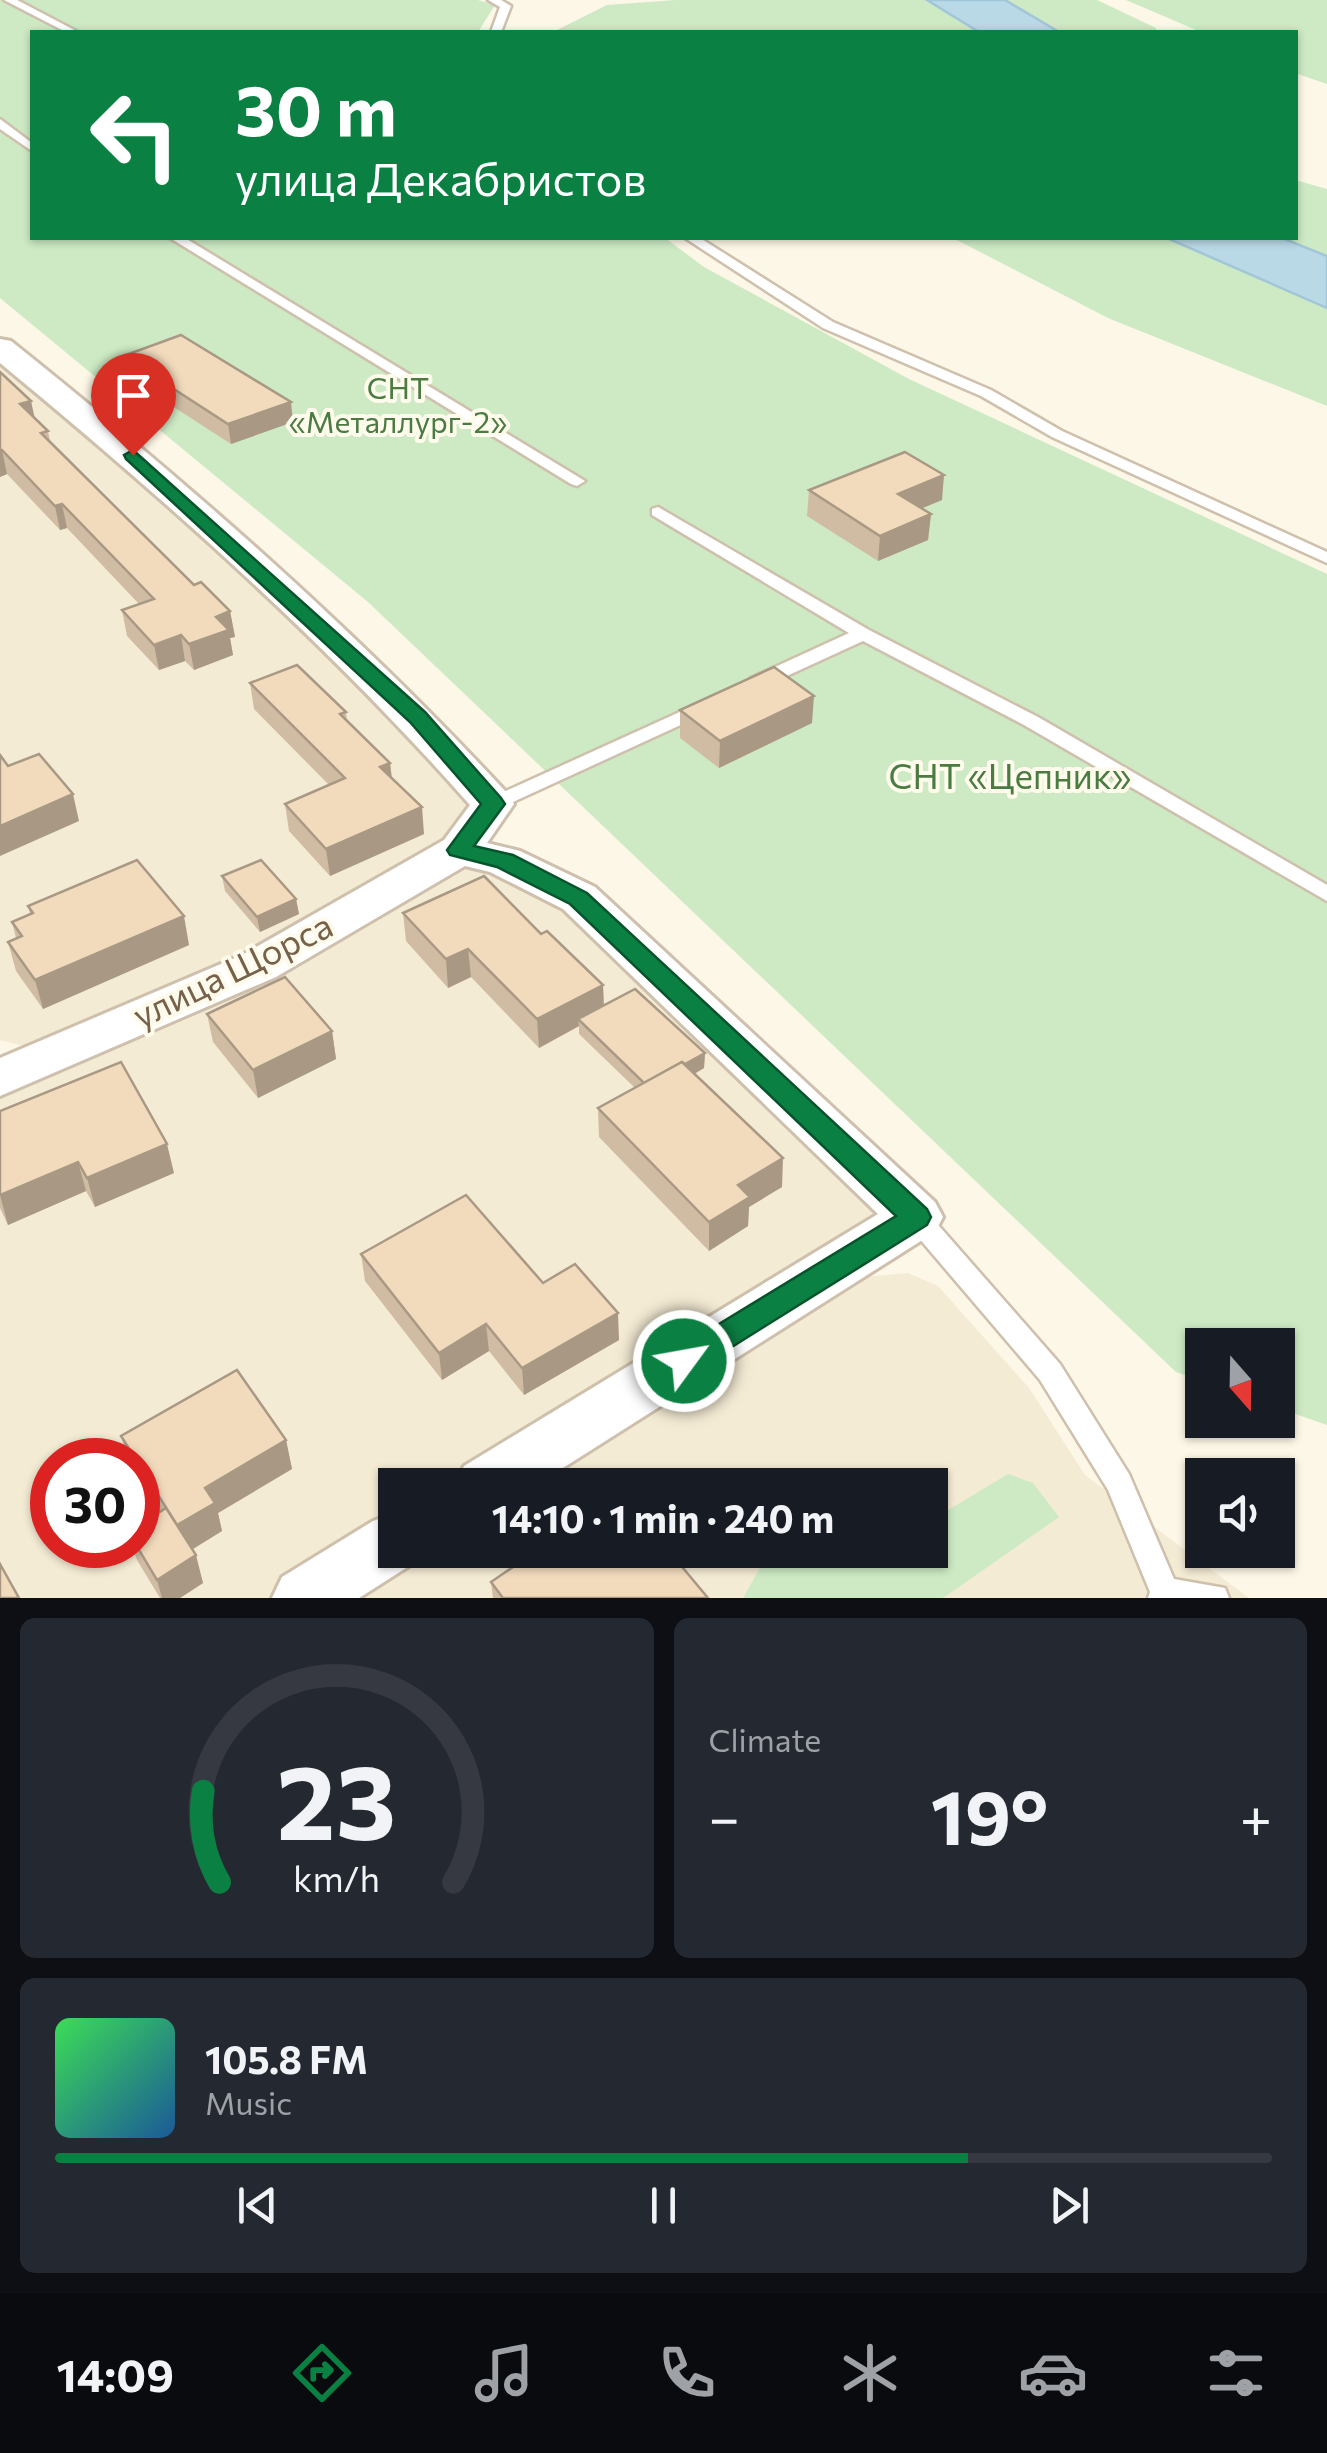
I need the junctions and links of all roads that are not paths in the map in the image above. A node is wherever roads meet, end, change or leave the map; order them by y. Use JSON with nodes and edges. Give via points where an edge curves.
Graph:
{"nodes":[{"id":1,"x":9,"y":0,"type":"edge"},
{"id":2,"x":493,"y":0,"type":"edge"},
{"id":3,"x":69,"y":30,"type":"edge"},
{"id":4,"x":497,"y":30,"type":"edge"},
{"id":5,"x":0,"y":123,"type":"edge"},
{"id":6,"x":30,"y":146,"type":"edge"},
{"id":7,"x":180,"y":240,"type":"edge"},
{"id":8,"x":695,"y":240,"type":"edge"},
{"id":9,"x":0,"y":348,"type":"edge"},
{"id":10,"x":577,"y":481,"type":"dead end"},
{"id":11,"x":658,"y":512,"type":"dead end"},
{"id":12,"x":1327,"y":558,"type":"edge"},
{"id":13,"x":862,"y":634,"type":"junction"},
{"id":14,"x":493,"y":804,"type":"junction"},
{"id":15,"x":459,"y":850,"type":"junction"},
{"id":16,"x":1327,"y":894,"type":"edge"},
{"id":17,"x":0,"y":1078,"type":"edge"},
{"id":18,"x":916,"y":1217,"type":"junction"},
{"id":19,"x":512,"y":1468,"type":"edge"},
{"id":20,"x":378,"y":1553,"type":"edge"},
{"id":21,"x":317,"y":1594,"type":"edge"},
{"id":22,"x":1164,"y":1595,"type":"edge"},
{"id":23,"x":1214,"y":1598,"type":"edge"}],
"edges":[{"from":1,"to":3,"type":"lane"},
{"from":2,"to":4,"type":"lane","via":[[506,6]]},
{"from":5,"to":6,"type":"lane"},
{"from":7,"to":10,"type":"lane"},
{"from":8,"to":12,"type":"lane","via":[[828,325],[986,393],[1057,434]]},
{"from":9,"to":14,"type":"street","via":[[160,476],[417,717]]},
{"from":11,"to":13,"type":"lane"},
{"from":13,"to":14,"type":"lane"},
{"from":13,"to":16,"type":"lane","via":[[1031,722]]},
{"from":14,"to":15,"type":"street"},
{"from":15,"to":17,"type":"street","name":"улица Щорса","via":[[259,966]]},
{"from":15,"to":18,"type":"street","via":[[504,861],[579,898]]},
{"from":18,"to":19,"type":"street"},
{"from":18,"to":22,"type":"lane","via":[[1050,1372],[1119,1483]]},
{"from":20,"to":21,"type":"street"},
{"from":22,"to":23,"type":"lane"}]}
